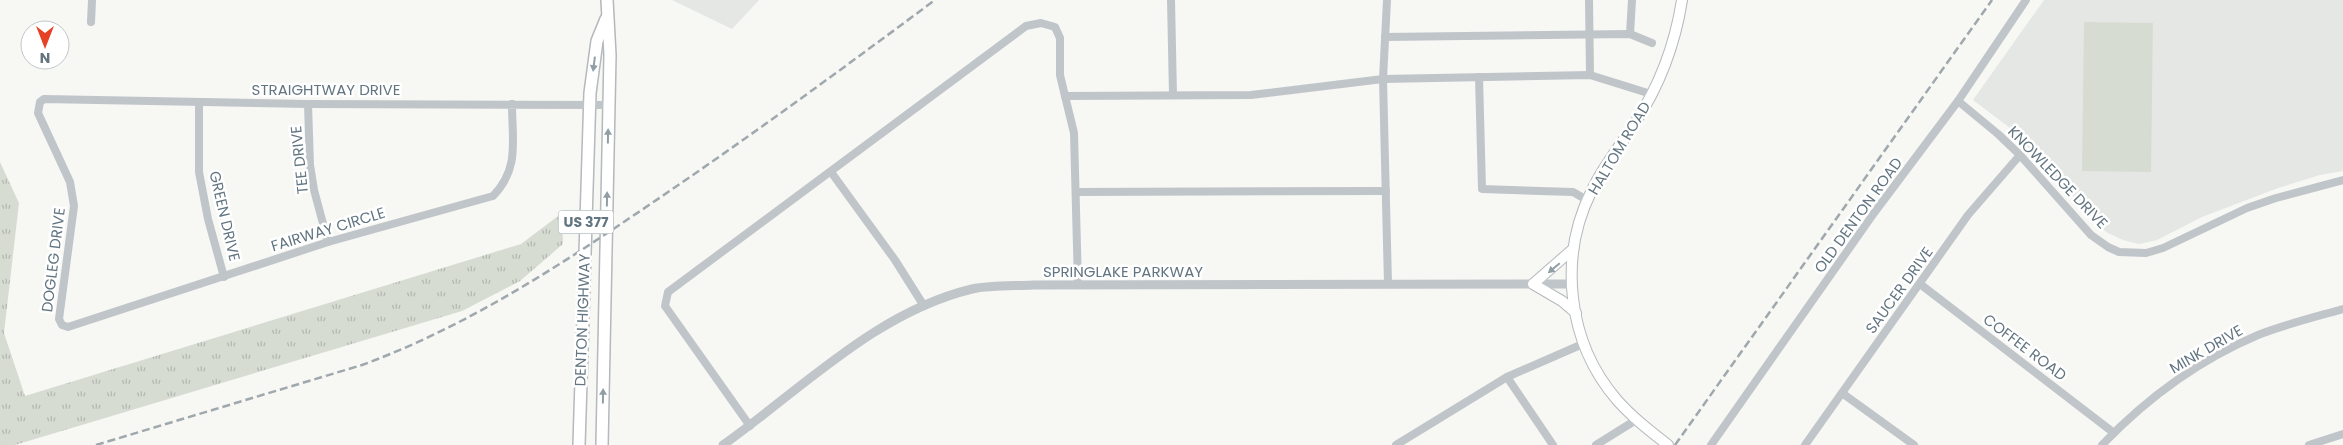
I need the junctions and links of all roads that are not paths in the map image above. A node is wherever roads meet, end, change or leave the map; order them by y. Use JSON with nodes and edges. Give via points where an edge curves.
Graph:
{"nodes":[{"id":1,"x":92,"y":0,"type":"edge"},
{"id":2,"x":607,"y":0,"type":"edge"},
{"id":3,"x":1171,"y":0,"type":"edge"},
{"id":4,"x":1387,"y":0,"type":"edge"},
{"id":5,"x":1589,"y":0,"type":"edge"},
{"id":6,"x":1632,"y":0,"type":"edge"},
{"id":7,"x":1682,"y":0,"type":"edge"},
{"id":8,"x":2026,"y":0,"type":"edge"},
{"id":9,"x":606,"y":18,"type":"junction"},
{"id":10,"x":90,"y":22,"type":"dead end"},
{"id":11,"x":1589,"y":34,"type":"junction"},
{"id":12,"x":1630,"y":34,"type":"junction"},
{"id":13,"x":1385,"y":37,"type":"junction"},
{"id":14,"x":1652,"y":43,"type":"dead end"},
{"id":15,"x":1590,"y":74,"type":"junction"},
{"id":16,"x":1479,"y":77,"type":"junction"},
{"id":17,"x":1383,"y":79,"type":"junction"},
{"id":18,"x":1651,"y":94,"type":"junction"},
{"id":19,"x":1173,"y":95,"type":"junction"},
{"id":20,"x":1066,"y":96,"type":"junction"},
{"id":21,"x":44,"y":99,"type":"joint"},
{"id":22,"x":1958,"y":101,"type":"junction"},
{"id":23,"x":200,"y":102,"type":"junction"},
{"id":24,"x":308,"y":104,"type":"junction"},
{"id":25,"x":512,"y":104,"type":"junction"},
{"id":26,"x":590,"y":104,"type":"junction"},
{"id":27,"x":609,"y":105,"type":"junction"},
{"id":28,"x":2020,"y":155,"type":"junction"},
{"id":29,"x":831,"y":172,"type":"junction"},
{"id":30,"x":2343,"y":180,"type":"edge"},
{"id":31,"x":1386,"y":191,"type":"junction"},
{"id":32,"x":1076,"y":192,"type":"junction"},
{"id":33,"x":1587,"y":200,"type":"junction"},
{"id":34,"x":328,"y":242,"type":"junction"},
{"id":35,"x":1572,"y":250,"type":"junction"},
{"id":36,"x":224,"y":277,"type":"junction"},
{"id":37,"x":1388,"y":284,"type":"junction"},
{"id":38,"x":1534,"y":284,"type":"junction"},
{"id":39,"x":1570,"y":284,"type":"junction"},
{"id":40,"x":1920,"y":284,"type":"junction"},
{"id":41,"x":1078,"y":285,"type":"junction"},
{"id":42,"x":924,"y":306,"type":"junction"},
{"id":43,"x":2343,"y":309,"type":"edge"},
{"id":44,"x":1576,"y":314,"type":"junction"},
{"id":45,"x":79,"y":321,"type":"joint"},
{"id":46,"x":1584,"y":343,"type":"junction"},
{"id":47,"x":1507,"y":378,"type":"junction"},
{"id":48,"x":1842,"y":393,"type":"junction"},
{"id":49,"x":1636,"y":420,"type":"junction"},
{"id":50,"x":750,"y":426,"type":"junction"},
{"id":51,"x":2114,"y":433,"type":"junction"},
{"id":52,"x":2343,"y":434,"type":"edge"},
{"id":53,"x":579,"y":445,"type":"edge"},
{"id":54,"x":602,"y":445,"type":"edge"},
{"id":55,"x":724,"y":445,"type":"edge"},
{"id":56,"x":1396,"y":445,"type":"edge"},
{"id":57,"x":1553,"y":445,"type":"edge"},
{"id":58,"x":1596,"y":445,"type":"edge"},
{"id":59,"x":1668,"y":445,"type":"edge"},
{"id":60,"x":1711,"y":445,"type":"edge"},
{"id":61,"x":1805,"y":445,"type":"edge"},
{"id":62,"x":1914,"y":445,"type":"edge"},
{"id":63,"x":2102,"y":445,"type":"edge"},
{"id":64,"x":2309,"y":445,"type":"edge"}],
"edges":[{"from":1,"to":10,"type":"street"},
{"from":2,"to":9,"type":"main road","name":"DENTON HIGHWAY","number":"US 377"},
{"from":3,"to":19,"type":"street"},
{"from":4,"to":13,"type":"street"},
{"from":5,"to":11,"type":"street"},
{"from":6,"to":12,"type":"street"},
{"from":7,"to":18,"type":"main road","name":"HALTOM ROAD","via":[[1677,31],[1662,75]]},
{"from":8,"to":22,"type":"street","name":"OLD DENTON ROAD"},
{"from":9,"to":26,"type":"main road","name":"DENTON HIGHWAY","number":"US 377","one_way":true,"via":[[597,41]]},
{"from":9,"to":27,"type":"main road","name":"DENTON HIGHWAY","number":"US 377","via":[[610,37]]},
{"from":11,"to":12,"type":"street"},
{"from":11,"to":13,"type":"street"},
{"from":11,"to":15,"type":"street"},
{"from":12,"to":14,"type":"street"},
{"from":13,"to":17,"type":"street"},
{"from":15,"to":16,"type":"street"},
{"from":15,"to":18,"type":"street"},
{"from":16,"to":17,"type":"street"},
{"from":16,"to":33,"type":"street","via":[[1482,189],[1573,192]]},
{"from":17,"to":19,"type":"street","via":[[1251,95]]},
{"from":17,"to":31,"type":"street"},
{"from":18,"to":33,"type":"main road","name":"HALTOM ROAD"},
{"from":19,"to":20,"type":"street"},
{"from":20,"to":29,"type":"street","via":[[1060,75],[1060,38],[1055,27],[1041,23],[1026,26]]},
{"from":20,"to":32,"type":"street","via":[[1074,133]]},
{"from":21,"to":23,"type":"street","name":"STRAIGHTWAY DRIVE"},
{"from":21,"to":45,"type":"street","name":"DOGLEG DRIVE","via":[[38,113],[70,182],[74,206],[59,319],[68,327]]},
{"from":22,"to":28,"type":"street","name":"KNOWLEDGE DRIVE"},
{"from":22,"to":60,"type":"street","name":"OLD DENTON ROAD","via":[[1874,213]]},
{"from":23,"to":24,"type":"street","name":"STRAIGHTWAY DRIVE"},
{"from":23,"to":36,"type":"street","name":"GREEN DRIVE","via":[[200,172],[208,219]]},
{"from":24,"to":25,"type":"street","name":"STRAIGHTWAY DRIVE"},
{"from":24,"to":34,"type":"street","name":"TEE DRIVE","via":[[310,165]]},
{"from":25,"to":26,"type":"street","name":"STRAIGHTWAY DRIVE"},
{"from":25,"to":34,"type":"street","name":"FAIRWAY CIRCLE","via":[[511,171],[493,196]]},
{"from":26,"to":27,"type":"street","name":"STRAIGHTWAY DRIVE"},
{"from":26,"to":53,"type":"main road","name":"DENTON HIGHWAY","number":"US 377"},
{"from":54,"to":27,"type":"main road","name":"DENTON HIGHWAY","number":"US 377","one_way":true},
{"from":28,"to":30,"type":"street","name":"KNOWLEDGE DRIVE","via":[[2092,235],[2119,252],[2163,248],[2214,222],[2276,198]]},
{"from":28,"to":40,"type":"street","name":"SAUCER DRIVE","via":[[1968,215]]},
{"from":29,"to":42,"type":"street"},
{"from":29,"to":50,"type":"street","via":[[668,292],[665,306]]},
{"from":31,"to":32,"type":"street"},
{"from":31,"to":37,"type":"street"},
{"from":32,"to":41,"type":"street"},
{"from":33,"to":35,"type":"main road","name":"HALTOM ROAD"},
{"from":34,"to":36,"type":"street","name":"FAIRWAY CIRCLE"},
{"from":35,"to":38,"type":"main road","one_way":true},
{"from":35,"to":39,"type":"main road","name":"HALTOM ROAD"},
{"from":36,"to":45,"type":"street","name":"FAIRWAY CIRCLE"},
{"from":37,"to":38,"type":"street","name":"SPRINGLAKE PARKWAY"},
{"from":37,"to":41,"type":"street","name":"SPRINGLAKE PARKWAY"},
{"from":38,"to":39,"type":"street","name":"SPRINGLAKE PARKWAY"},
{"from":38,"to":44,"type":"main road"},
{"from":39,"to":44,"type":"main road","name":"HALTOM ROAD"},
{"from":40,"to":48,"type":"street","name":"SAUCER DRIVE"},
{"from":40,"to":51,"type":"street","name":"COFFEE ROAD"},
{"from":41,"to":42,"type":"street","name":"SPRINGLAKE PARKWAY","via":[[975,289]]},
{"from":42,"to":50,"type":"street","name":"SPRINGLAKE PARKWAY","via":[[891,322],[834,361]]},
{"from":43,"to":51,"type":"street","name":"MINK DRIVE","via":[[2288,324],[2195,368],[2158,394]]},
{"from":44,"to":46,"type":"main road","name":"HALTOM ROAD"},
{"from":46,"to":47,"type":"street"},
{"from":46,"to":49,"type":"main road","name":"HALTOM ROAD","via":[[1604,381]]},
{"from":47,"to":56,"type":"street"},
{"from":47,"to":57,"type":"street"},
{"from":48,"to":61,"type":"street","name":"SAUCER DRIVE"},
{"from":48,"to":62,"type":"street"},
{"from":49,"to":58,"type":"street"},
{"from":49,"to":59,"type":"main road","name":"HALTOM ROAD"},
{"from":50,"to":55,"type":"street","name":"SPRINGLAKE PARKWAY"},
{"from":51,"to":63,"type":"street","name":"MINK DRIVE"},
{"from":52,"to":64,"type":"street"}]}
